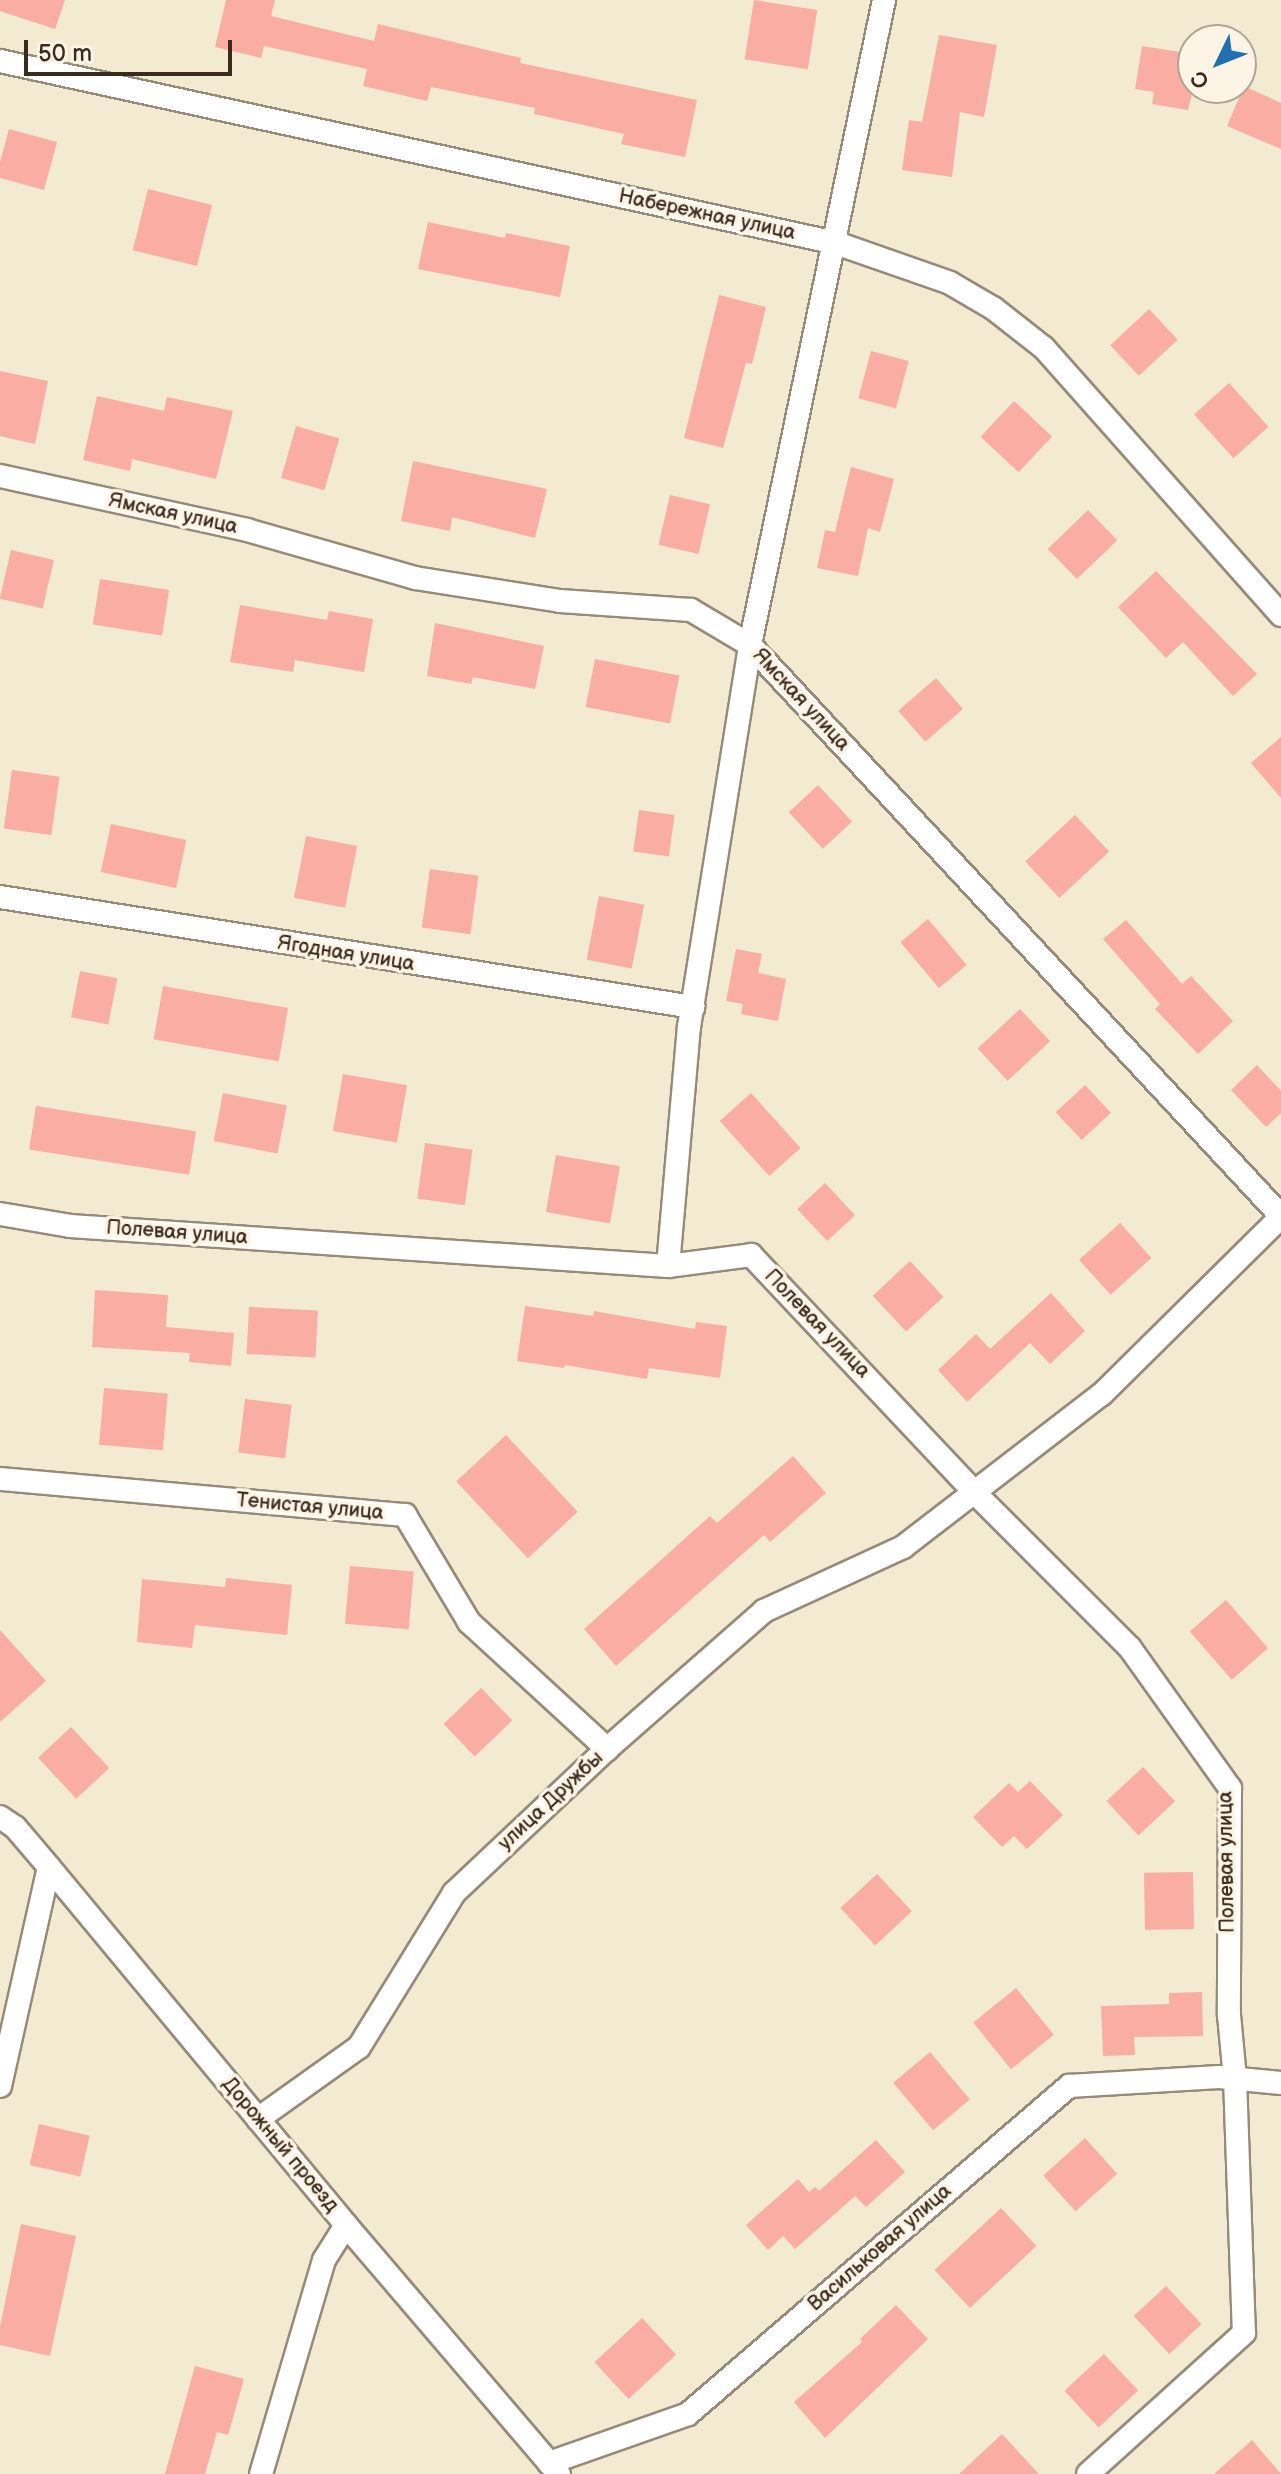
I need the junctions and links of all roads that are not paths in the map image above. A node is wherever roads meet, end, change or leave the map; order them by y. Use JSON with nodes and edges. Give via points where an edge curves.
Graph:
{"nodes":[{"id":1,"x":884,"y":0,"type":"edge"},
{"id":2,"x":0,"y":61,"type":"edge"},
{"id":3,"x":836,"y":243,"type":"junction"},
{"id":4,"x":0,"y":476,"type":"edge"},
{"id":5,"x":1281,"y":615,"type":"edge"},
{"id":6,"x":750,"y":645,"type":"junction"},
{"id":7,"x":0,"y":897,"type":"edge"},
{"id":8,"x":693,"y":1007,"type":"junction"},
{"id":9,"x":0,"y":1214,"type":"edge"},
{"id":10,"x":1281,"y":1216,"type":"edge"},
{"id":11,"x":668,"y":1266,"type":"junction"},
{"id":12,"x":0,"y":1479,"type":"edge"},
{"id":13,"x":975,"y":1493,"type":"junction"},
{"id":14,"x":607,"y":1749,"type":"junction"},
{"id":15,"x":0,"y":1817,"type":"edge"},
{"id":16,"x":49,"y":1867,"type":"junction"},
{"id":17,"x":1227,"y":2078,"type":"junction"},
{"id":18,"x":1281,"y":2083,"type":"edge"},
{"id":19,"x":0,"y":2086,"type":"edge"},
{"id":20,"x":258,"y":2119,"type":"junction"},
{"id":21,"x":346,"y":2225,"type":"junction"},
{"id":22,"x":554,"y":2468,"type":"edge"},
{"id":23,"x":261,"y":2474,"type":"edge"},
{"id":24,"x":1088,"y":2474,"type":"edge"}],
"edges":[{"from":1,"to":3,"type":"street"},
{"from":2,"to":3,"type":"street","name":"Набережная улица"},
{"from":3,"to":5,"type":"street","name":"Набережная улица","via":[[950,283],[1044,348]]},
{"from":3,"to":6,"type":"street"},
{"from":4,"to":6,"type":"street","name":"Ямская улица","via":[[247,530],[415,578],[560,601],[691,610]]},
{"from":6,"to":8,"type":"street"},
{"from":6,"to":10,"type":"street","name":"Ямская улица"},
{"from":7,"to":8,"type":"street","name":"Ягодная улица"},
{"from":8,"to":11,"type":"street"},
{"from":9,"to":11,"type":"street","name":"Полевая улица","via":[[70,1226]]},
{"from":10,"to":13,"type":"street","name":"улица Дружбы","via":[[1102,1394]]},
{"from":11,"to":13,"type":"street","name":"Полевая улица","via":[[751,1255]]},
{"from":12,"to":14,"type":"street","name":"Тенистая улица","via":[[405,1515],[469,1622]]},
{"from":13,"to":14,"type":"street","name":"улица Дружбы","via":[[903,1547],[764,1611]]},
{"from":13,"to":17,"type":"street","name":"Полевая улица","via":[[1130,1648],[1230,1788]]},
{"from":14,"to":20,"type":"street","name":"улица Дружбы","via":[[454,1893],[359,2047]]},
{"from":15,"to":16,"type":"street","name":"Дорожный проезд"},
{"from":16,"to":19,"type":"street"},
{"from":16,"to":20,"type":"street","name":"Дорожный проезд"},
{"from":17,"to":18,"type":"street","name":"Васильковая улица"},
{"from":17,"to":22,"type":"street","name":"Васильковая улица","via":[[1069,2086],[688,2414]]},
{"from":17,"to":24,"type":"street","via":[[1244,2328]]},
{"from":20,"to":21,"type":"street","name":"Дорожный проезд"},
{"from":21,"to":22,"type":"street","name":"Дорожный проезд"},
{"from":21,"to":23,"type":"street","via":[[324,2260]]}]}
